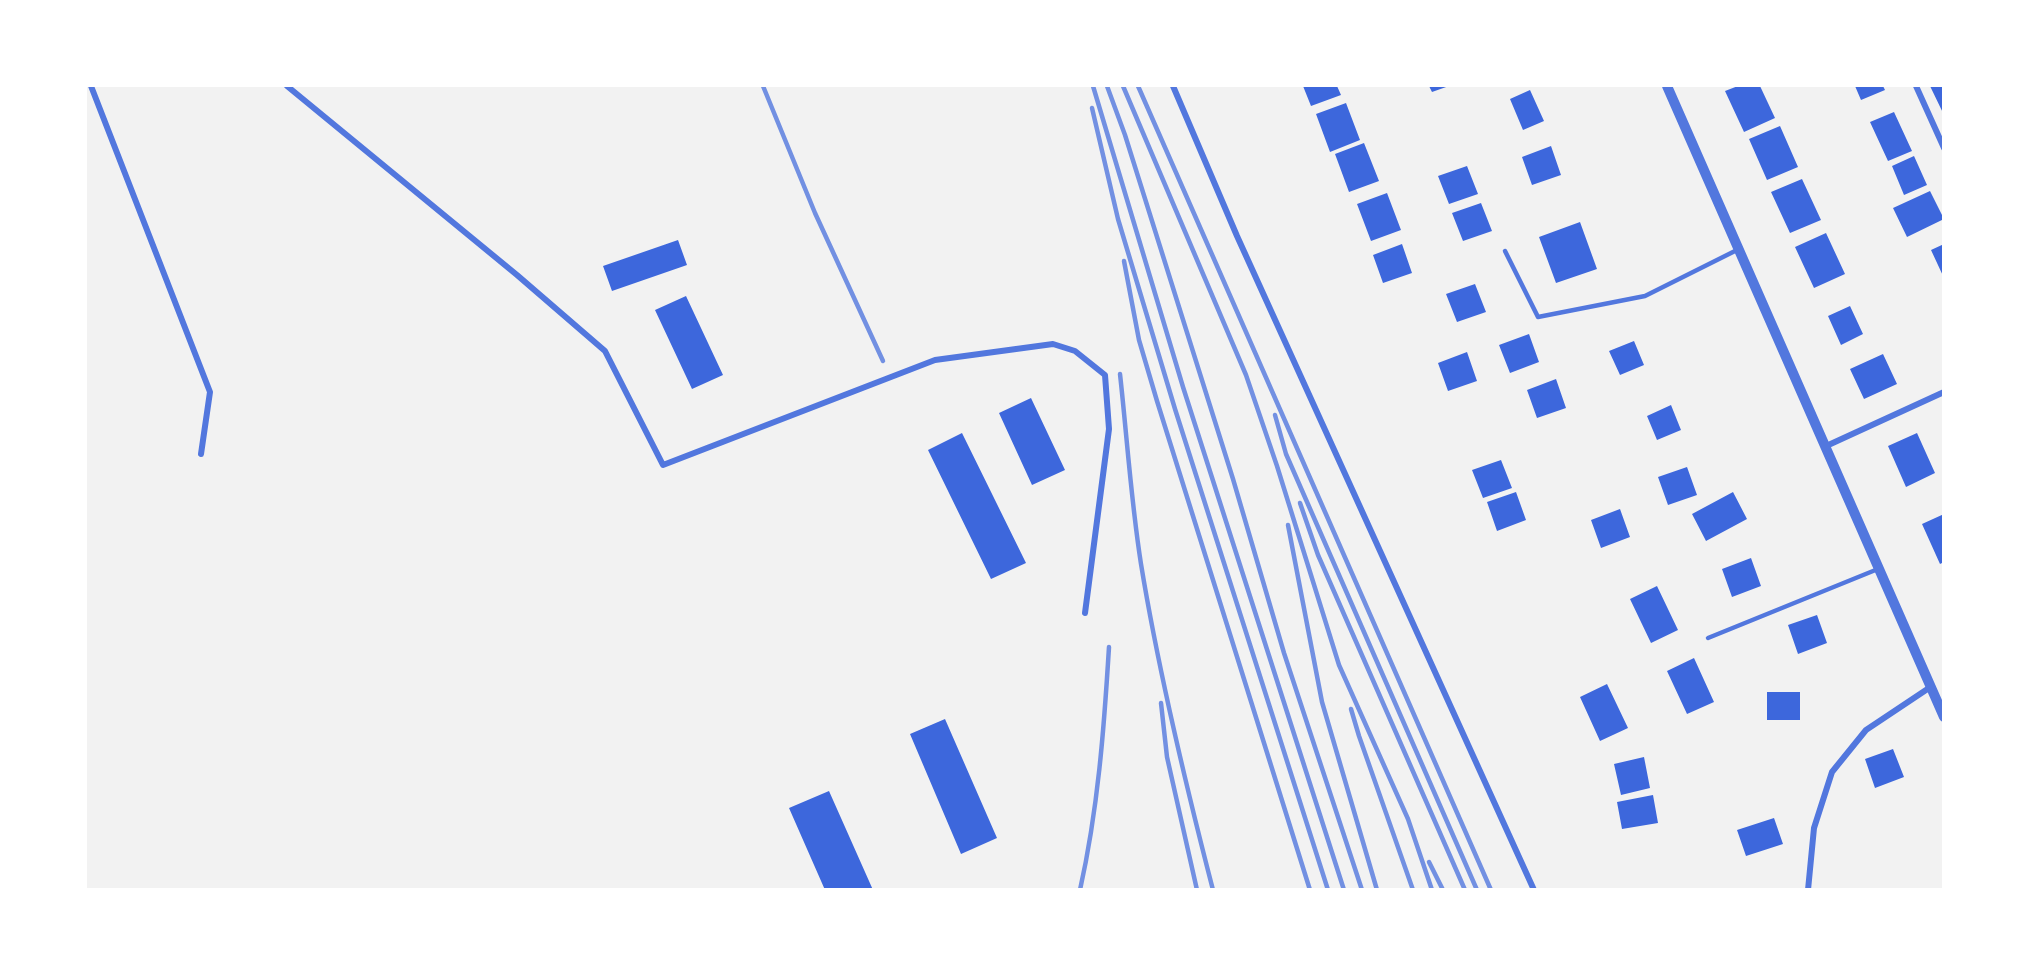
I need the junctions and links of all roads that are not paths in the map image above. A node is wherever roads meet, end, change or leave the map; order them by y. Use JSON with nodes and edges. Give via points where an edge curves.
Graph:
{"nodes":[{"id":1,"x":91,"y":86,"type":"edge"},
{"id":2,"x":286,"y":86,"type":"edge"},
{"id":3,"x":1173,"y":86,"type":"edge"},
{"id":4,"x":1667,"y":86,"type":"edge"},
{"id":5,"x":1916,"y":86,"type":"edge"},
{"id":6,"x":1944,"y":148,"type":"edge"},
{"id":7,"x":1738,"y":249,"type":"junction"},
{"id":8,"x":1505,"y":251,"type":"dead end"},
{"id":9,"x":1944,"y":392,"type":"edge"},
{"id":10,"x":1824,"y":447,"type":"junction"},
{"id":11,"x":201,"y":454,"type":"dead end"},
{"id":12,"x":1878,"y":569,"type":"junction"},
{"id":13,"x":1085,"y":613,"type":"dead end"},
{"id":14,"x":1708,"y":638,"type":"dead end"},
{"id":15,"x":1929,"y":688,"type":"junction"},
{"id":16,"x":1944,"y":717,"type":"edge"},
{"id":17,"x":1534,"y":890,"type":"edge"},
{"id":18,"x":1808,"y":890,"type":"edge"}],
"edges":[{"from":1,"to":11,"type":"street","via":[[210,392]]},
{"from":2,"to":13,"type":"street","via":[[605,351],[663,465],[935,360],[1053,344],[1075,351],[1105,375],[1109,429]]},
{"from":3,"to":17,"type":"street","via":[[1237,236]]},
{"from":4,"to":7,"type":"street"},
{"from":5,"to":6,"type":"street"},
{"from":7,"to":8,"type":"lane","via":[[1645,296],[1538,317]]},
{"from":7,"to":10,"type":"street"},
{"from":9,"to":10,"type":"street"},
{"from":10,"to":12,"type":"street"},
{"from":12,"to":14,"type":"lane"},
{"from":12,"to":15,"type":"street"},
{"from":15,"to":16,"type":"street"},
{"from":15,"to":18,"type":"street","via":[[1866,730],[1832,772],[1814,828]]}]}
